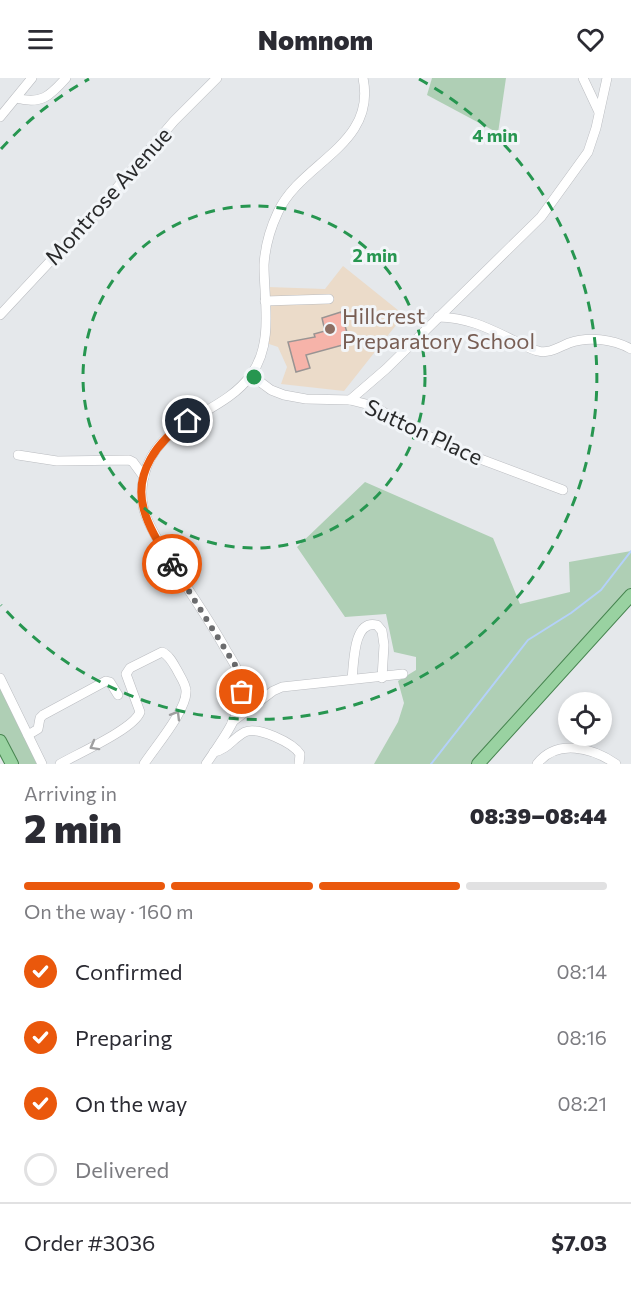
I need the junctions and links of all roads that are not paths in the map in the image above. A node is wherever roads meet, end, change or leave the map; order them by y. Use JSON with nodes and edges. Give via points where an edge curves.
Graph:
{"nodes":[{"id":1,"x":32,"y":78,"type":"edge"},
{"id":2,"x":66,"y":78,"type":"edge"},
{"id":3,"x":217,"y":78,"type":"edge"},
{"id":4,"x":363,"y":78,"type":"edge"},
{"id":5,"x":583,"y":78,"type":"edge"},
{"id":6,"x":607,"y":78,"type":"edge"},
{"id":7,"x":16,"y":98,"type":"junction"},
{"id":8,"x":599,"y":112,"type":"junction"},
{"id":9,"x":0,"y":117,"type":"edge"},
{"id":10,"x":329,"y":299,"type":"dead end"},
{"id":11,"x":265,"y":301,"type":"junction"},
{"id":12,"x":0,"y":315,"type":"edge"},
{"id":13,"x":438,"y":317,"type":"junction"},
{"id":14,"x":631,"y":349,"type":"edge"},
{"id":15,"x":251,"y":375,"type":"junction"},
{"id":16,"x":350,"y":400,"type":"junction"},
{"id":17,"x":18,"y":455,"type":"dead end"},
{"id":18,"x":144,"y":477,"type":"junction"},
{"id":19,"x":562,"y":490,"type":"dead end"},
{"id":20,"x":631,"y":595,"type":"edge"},
{"id":21,"x":403,"y":675,"type":"dead end"},
{"id":22,"x":0,"y":678,"type":"edge"},
{"id":23,"x":382,"y":678,"type":"junction"},
{"id":24,"x":352,"y":679,"type":"junction"},
{"id":25,"x":118,"y":695,"type":"dead end"},
{"id":26,"x":231,"y":723,"type":"junction"},
{"id":27,"x":28,"y":735,"type":"junction"},
{"id":28,"x":0,"y":741,"type":"edge"},
{"id":29,"x":214,"y":752,"type":"junction"},
{"id":30,"x":12,"y":764,"type":"edge"},
{"id":31,"x":42,"y":764,"type":"edge"},
{"id":32,"x":60,"y":764,"type":"edge"},
{"id":33,"x":144,"y":764,"type":"edge"},
{"id":34,"x":206,"y":764,"type":"edge"},
{"id":35,"x":299,"y":764,"type":"edge"},
{"id":36,"x":478,"y":764,"type":"edge"},
{"id":37,"x":537,"y":764,"type":"edge"},
{"id":38,"x":616,"y":764,"type":"edge"}],
"edges":[{"from":1,"to":7,"type":"street"},
{"from":2,"to":7,"type":"street","via":[[48,97]]},
{"from":3,"to":12,"type":"street","name":"Montrose Avenue"},
{"from":4,"to":11,"type":"street","via":[[364,107],[351,134],[289,194],[277,213],[265,255]]},
{"from":5,"to":8,"type":"street"},
{"from":6,"to":8,"type":"street"},
{"from":7,"to":9,"type":"street"},
{"from":8,"to":13,"type":"street","via":[[588,152],[541,217]]},
{"from":10,"to":11,"type":"street"},
{"from":11,"to":15,"type":"street","via":[[266,336]]},
{"from":13,"to":14,"type":"street","via":[[460,318],[484,326],[539,351],[588,339]]},
{"from":13,"to":16,"type":"street"},
{"from":15,"to":16,"type":"street","name":"Sutton Place","via":[[284,395]]},
{"from":15,"to":18,"type":"street","via":[[232,393],[168,435],[154,452]]},
{"from":16,"to":19,"type":"street","name":"Sutton Place","via":[[370,405],[451,448]]},
{"from":17,"to":18,"type":"street","via":[[57,461],[129,460]]},
{"from":18,"to":26,"type":"street","via":[[141,492],[150,525],[237,670],[242,692]]},
{"from":20,"to":36,"type":"main road"},
{"from":21,"to":23,"type":"street"},
{"from":22,"to":27,"type":"street"},
{"from":23,"to":24,"type":"street"},
{"from":23,"to":24,"type":"street","via":[[383,635],[372,624],[359,633]]},
{"from":24,"to":26,"type":"street","via":[[282,687]]},
{"from":25,"to":27,"type":"street","via":[[106,681],[43,715],[38,729]]},
{"from":26,"to":29,"type":"street"},
{"from":27,"to":31,"type":"street"},
{"from":28,"to":30,"type":"main road"},
{"from":29,"to":34,"type":"street"},
{"from":29,"to":35,"type":"street","via":[[252,731],[292,745],[300,756]]},
{"from":33,"to":32,"type":"street","one_way":true,"via":[[186,695],[177,669],[162,652],[130,668],[126,674],[140,712],[135,720]]},
{"from":37,"to":38,"type":"street","via":[[552,751],[568,748],[594,752]]}]}
